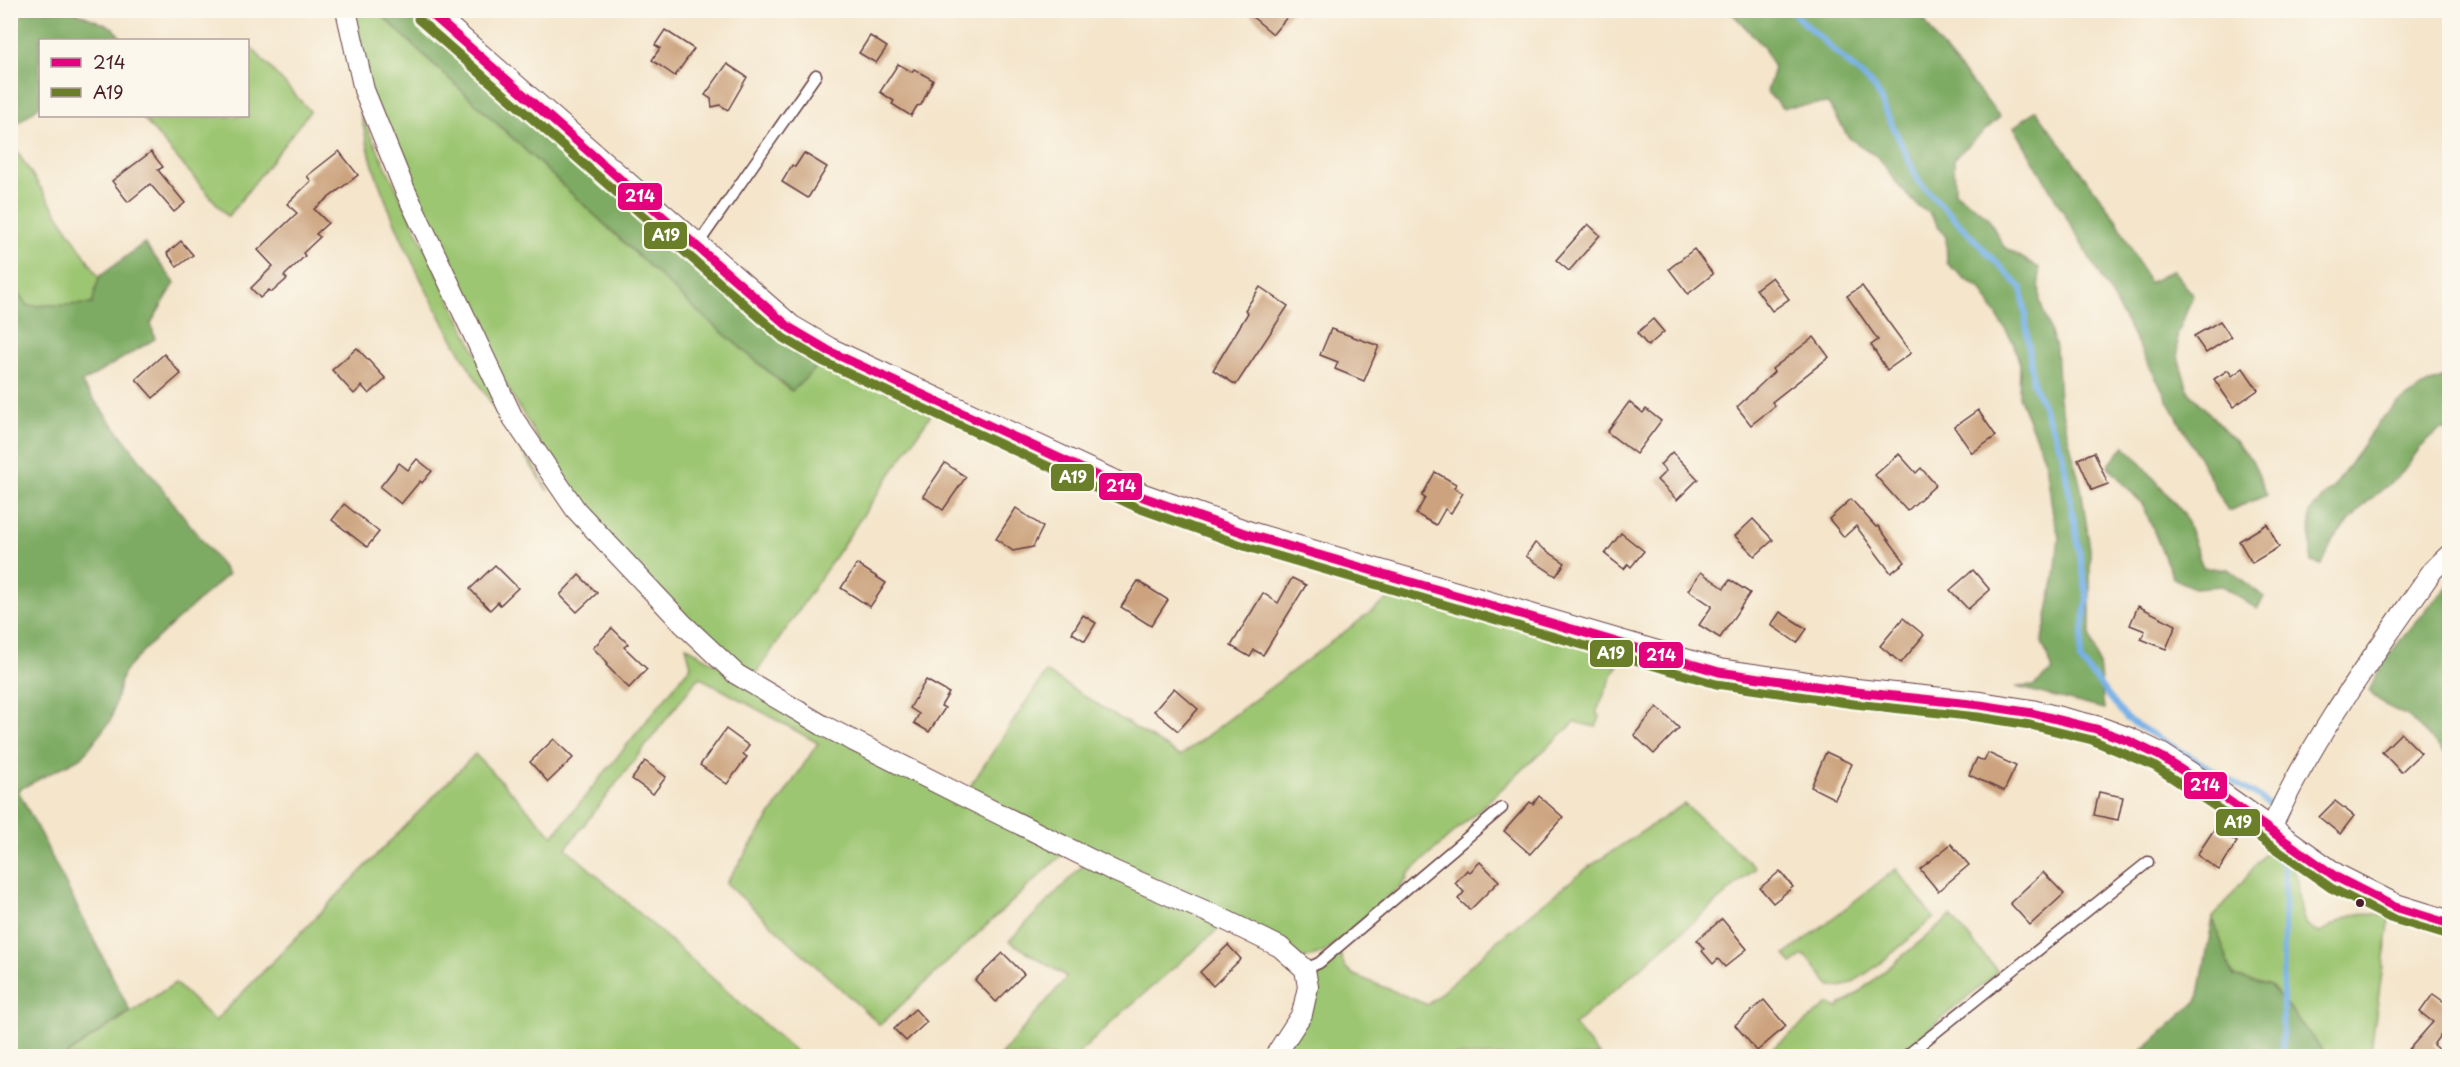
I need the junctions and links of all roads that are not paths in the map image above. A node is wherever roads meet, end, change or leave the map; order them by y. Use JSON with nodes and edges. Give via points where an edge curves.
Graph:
{"nodes":[{"id":1,"x":346,"y":10,"type":"edge"},
{"id":2,"x":426,"y":10,"type":"edge"},
{"id":3,"x":816,"y":75,"type":"dead end"},
{"id":4,"x":695,"y":248,"type":"junction"},
{"id":5,"x":2450,"y":554,"type":"edge"},
{"id":6,"x":1502,"y":808,"type":"dead end"},
{"id":7,"x":2270,"y":831,"type":"junction"},
{"id":8,"x":2148,"y":862,"type":"dead end"},
{"id":9,"x":2450,"y":924,"type":"edge"},
{"id":10,"x":1305,"y":969,"type":"junction"},
{"id":11,"x":1275,"y":1056,"type":"edge"},
{"id":12,"x":1906,"y":1056,"type":"edge"}],
"edges":[{"from":1,"to":10,"type":"street","via":[[364,90],[404,188],[513,418],[576,510],[683,624],[736,674],[822,725],[1114,871],[1280,947]]},
{"from":2,"to":4,"type":"street"},
{"from":3,"to":4,"type":"lane"},
{"from":4,"to":7,"type":"street","via":[[812,342],[1171,508],[1250,535],[1719,672],[1980,705],[2096,729],[2160,756]]},
{"from":5,"to":7,"type":"street","via":[[2433,570],[2320,735],[2290,786]]},
{"from":6,"to":10,"type":"lane","via":[[1319,963]]},
{"from":7,"to":9,"type":"street","via":[[2351,885],[2395,907]]},
{"from":8,"to":12,"type":"lane"},
{"from":10,"to":11,"type":"street","via":[[1308,987],[1302,1014]]}]}
